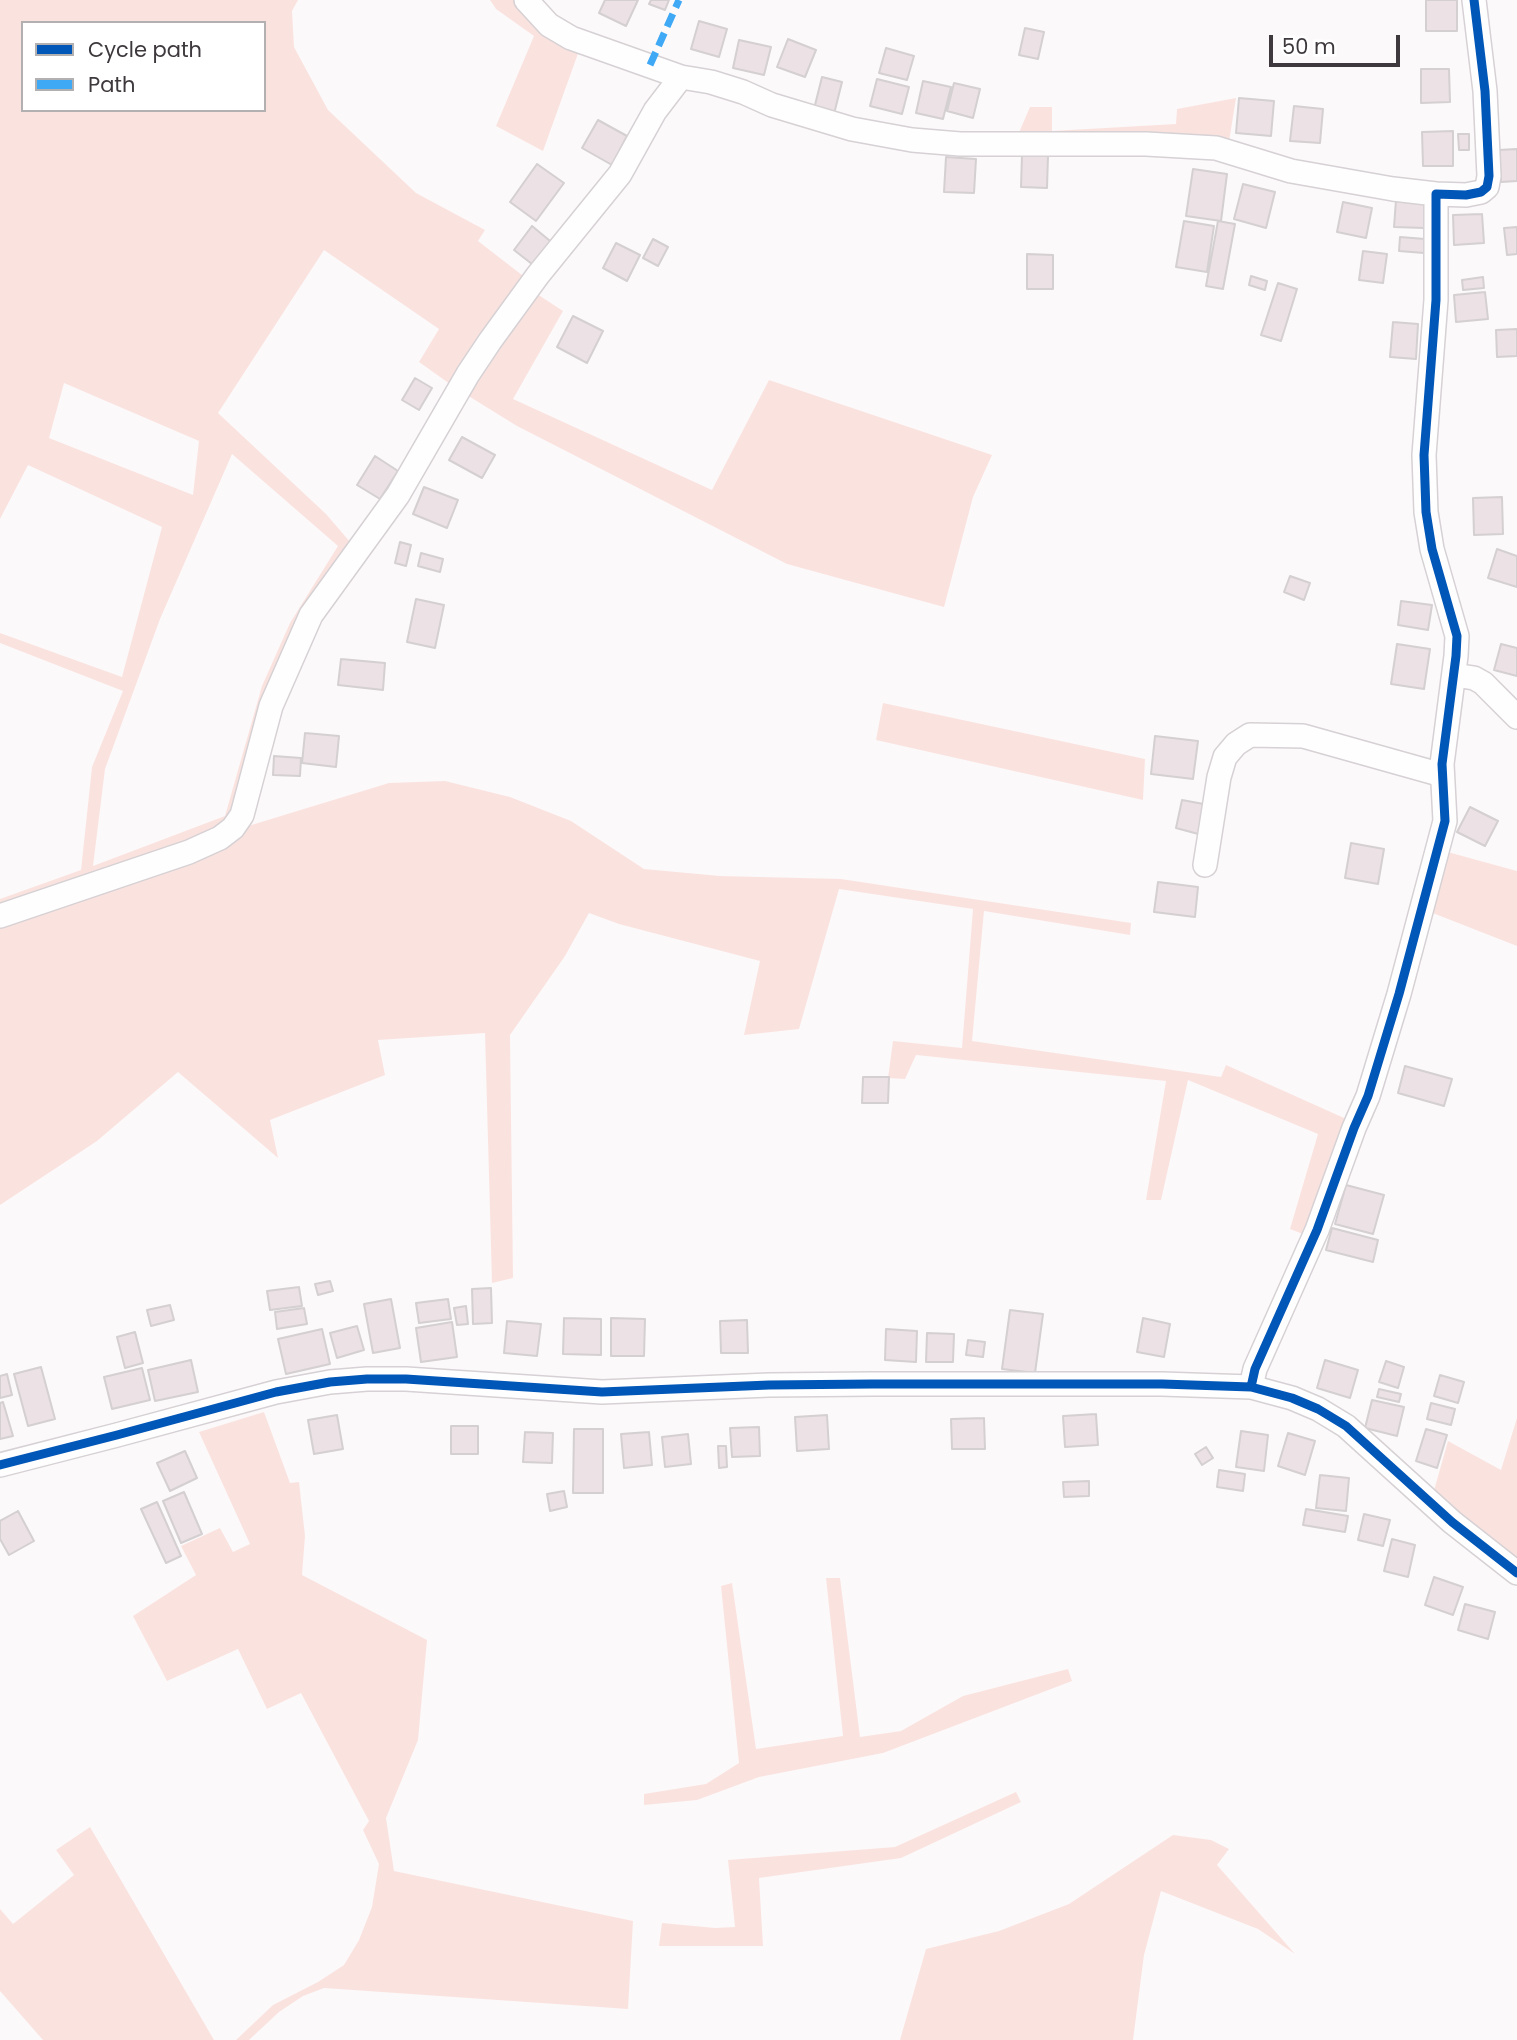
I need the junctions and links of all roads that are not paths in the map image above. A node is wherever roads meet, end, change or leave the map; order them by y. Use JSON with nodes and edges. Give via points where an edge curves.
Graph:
{"nodes":[{"id":1,"x":526,"y":0,"type":"edge"},
{"id":2,"x":1474,"y":0,"type":"edge"},
{"id":3,"x":681,"y":77,"type":"junction"},
{"id":4,"x":1436,"y":194,"type":"junction"},
{"id":5,"x":1454,"y":676,"type":"junction"},
{"id":6,"x":1517,"y":717,"type":"edge"},
{"id":7,"x":1443,"y":775,"type":"junction"},
{"id":8,"x":1205,"y":865,"type":"dead end"},
{"id":9,"x":0,"y":916,"type":"edge"},
{"id":10,"x":1251,"y":1387,"type":"junction"},
{"id":11,"x":0,"y":1465,"type":"edge"},
{"id":12,"x":1517,"y":1573,"type":"edge"}],
"edges":[{"from":1,"to":3,"type":"street","via":[[549,25],[571,38]]},
{"from":2,"to":4,"type":"street","via":[[1485,91],[1487,187],[1466,195]]},
{"from":3,"to":4,"type":"street","via":[[722,85],[810,118],[912,140],[1216,148],[1291,171]]},
{"from":3,"to":9,"type":"street","via":[[655,111],[620,174],[490,341],[398,495],[311,615],[271,706],[242,815],[233,828],[189,852]]},
{"from":4,"to":5,"type":"street","via":[[1436,300],[1424,481],[1435,567],[1457,636]]},
{"from":5,"to":6,"type":"street","via":[[1483,683]]},
{"from":5,"to":7,"type":"street"},
{"from":7,"to":8,"type":"street","via":[[1303,736],[1250,735],[1225,757]]},
{"from":7,"to":10,"type":"street","via":[[1441,840],[1372,1084]]},
{"from":10,"to":11,"type":"street","via":[[859,1384],[602,1392],[367,1379],[276,1392]]},
{"from":10,"to":12,"type":"street","via":[[1292,1398],[1346,1426],[1452,1522]]}]}
